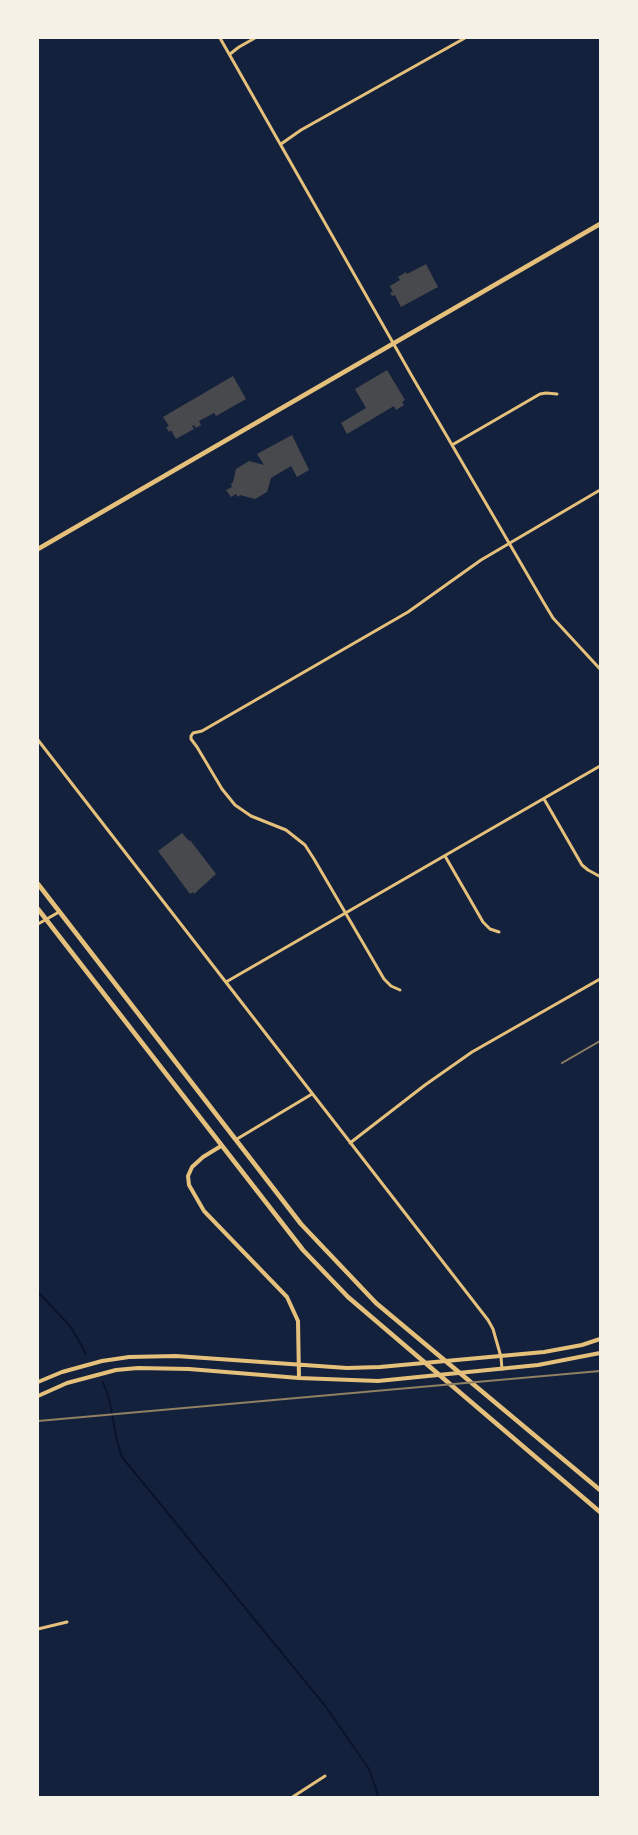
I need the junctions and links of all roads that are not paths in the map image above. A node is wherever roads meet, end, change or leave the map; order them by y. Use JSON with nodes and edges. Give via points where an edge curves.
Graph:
{"nodes":[{"id":1,"x":220,"y":38,"type":"edge"},
{"id":2,"x":255,"y":38,"type":"edge"},
{"id":3,"x":465,"y":38,"type":"edge"},
{"id":4,"x":230,"y":54,"type":"junction"},
{"id":5,"x":281,"y":144,"type":"junction"},
{"id":6,"x":600,"y":224,"type":"edge"},
{"id":7,"x":394,"y":343,"type":"junction"},
{"id":8,"x":557,"y":394,"type":"dead end"},
{"id":9,"x":452,"y":445,"type":"junction"},
{"id":10,"x":600,"y":490,"type":"edge"},
{"id":11,"x":509,"y":544,"type":"junction"},
{"id":12,"x":38,"y":549,"type":"edge"},
{"id":13,"x":600,"y":669,"type":"edge"},
{"id":14,"x":38,"y":740,"type":"edge"},
{"id":15,"x":600,"y":766,"type":"edge"},
{"id":16,"x":544,"y":799,"type":"junction"},
{"id":17,"x":445,"y":856,"type":"junction"},
{"id":18,"x":599,"y":876,"type":"dead end"},
{"id":19,"x":38,"y":884,"type":"edge"},
{"id":20,"x":38,"y":909,"type":"edge"},
{"id":21,"x":59,"y":912,"type":"junction"},
{"id":22,"x":345,"y":913,"type":"junction"},
{"id":23,"x":46,"y":920,"type":"junction"},
{"id":24,"x":38,"y":924,"type":"edge"},
{"id":25,"x":499,"y":932,"type":"dead end"},
{"id":26,"x":600,"y":979,"type":"edge"},
{"id":27,"x":226,"y":982,"type":"junction"},
{"id":28,"x":400,"y":990,"type":"dead end"},
{"id":29,"x":312,"y":1094,"type":"junction"},
{"id":30,"x":237,"y":1139,"type":"junction"},
{"id":31,"x":350,"y":1143,"type":"junction"},
{"id":32,"x":221,"y":1146,"type":"junction"},
{"id":33,"x":600,"y":1339,"type":"edge"},
{"id":34,"x":600,"y":1353,"type":"edge"},
{"id":35,"x":501,"y":1357,"type":"junction"},
{"id":36,"x":299,"y":1365,"type":"junction"},
{"id":37,"x":502,"y":1369,"type":"junction"},
{"id":38,"x":299,"y":1378,"type":"junction"},
{"id":39,"x":38,"y":1382,"type":"edge"},
{"id":40,"x":38,"y":1396,"type":"edge"},
{"id":41,"x":600,"y":1490,"type":"edge"},
{"id":42,"x":600,"y":1512,"type":"edge"},
{"id":43,"x":67,"y":1622,"type":"dead end"},
{"id":44,"x":38,"y":1629,"type":"edge"},
{"id":45,"x":326,"y":1776,"type":"dead end"},
{"id":46,"x":291,"y":1797,"type":"edge"}],
"edges":[{"from":1,"to":4,"type":"street"},
{"from":2,"to":4,"type":"street"},
{"from":3,"to":5,"type":"street"},
{"from":4,"to":5,"type":"street"},
{"from":5,"to":7,"type":"street"},
{"from":6,"to":7,"type":"main road"},
{"from":7,"to":9,"type":"street"},
{"from":7,"to":12,"type":"main road"},
{"from":8,"to":9,"type":"street","via":[[540,394]]},
{"from":9,"to":11,"type":"street"},
{"from":10,"to":11,"type":"street"},
{"from":11,"to":13,"type":"street","via":[[553,618]]},
{"from":11,"to":22,"type":"street","via":[[408,612],[191,736],[235,805],[286,830],[304,845]]},
{"from":14,"to":27,"type":"street"},
{"from":15,"to":16,"type":"street"},
{"from":16,"to":17,"type":"street"},
{"from":16,"to":18,"type":"street","via":[[582,865]]},
{"from":17,"to":22,"type":"street"},
{"from":17,"to":25,"type":"street","via":[[483,922]]},
{"from":19,"to":21,"type":"main road"},
{"from":20,"to":23,"type":"main road"},
{"from":21,"to":23,"type":"street"},
{"from":21,"to":30,"type":"main road"},
{"from":22,"to":27,"type":"street"},
{"from":22,"to":28,"type":"street","via":[[384,979]]},
{"from":23,"to":24,"type":"street"},
{"from":23,"to":32,"type":"main road"},
{"from":26,"to":31,"type":"street","via":[[472,1052]]},
{"from":27,"to":29,"type":"street"},
{"from":29,"to":30,"type":"street"},
{"from":29,"to":31,"type":"street"},
{"from":30,"to":41,"type":"main road","via":[[301,1224],[360,1288]]},
{"from":31,"to":35,"type":"street","via":[[488,1320]]},
{"from":32,"to":36,"type":"street","via":[[192,1167],[189,1185],[204,1211],[287,1297],[298,1321]]},
{"from":32,"to":42,"type":"main road","via":[[303,1250],[348,1297]]},
{"from":33,"to":35,"type":"street","via":[[569,1348]]},
{"from":34,"to":37,"type":"street"},
{"from":35,"to":36,"type":"street","via":[[380,1367]]},
{"from":35,"to":37,"type":"street"},
{"from":36,"to":38,"type":"street"},
{"from":36,"to":39,"type":"street","via":[[153,1355],[102,1361]]},
{"from":37,"to":38,"type":"street","via":[[378,1381]]},
{"from":38,"to":40,"type":"street","via":[[189,1369],[127,1369],[67,1383]]},
{"from":43,"to":44,"type":"street"},
{"from":45,"to":46,"type":"street"}]}
